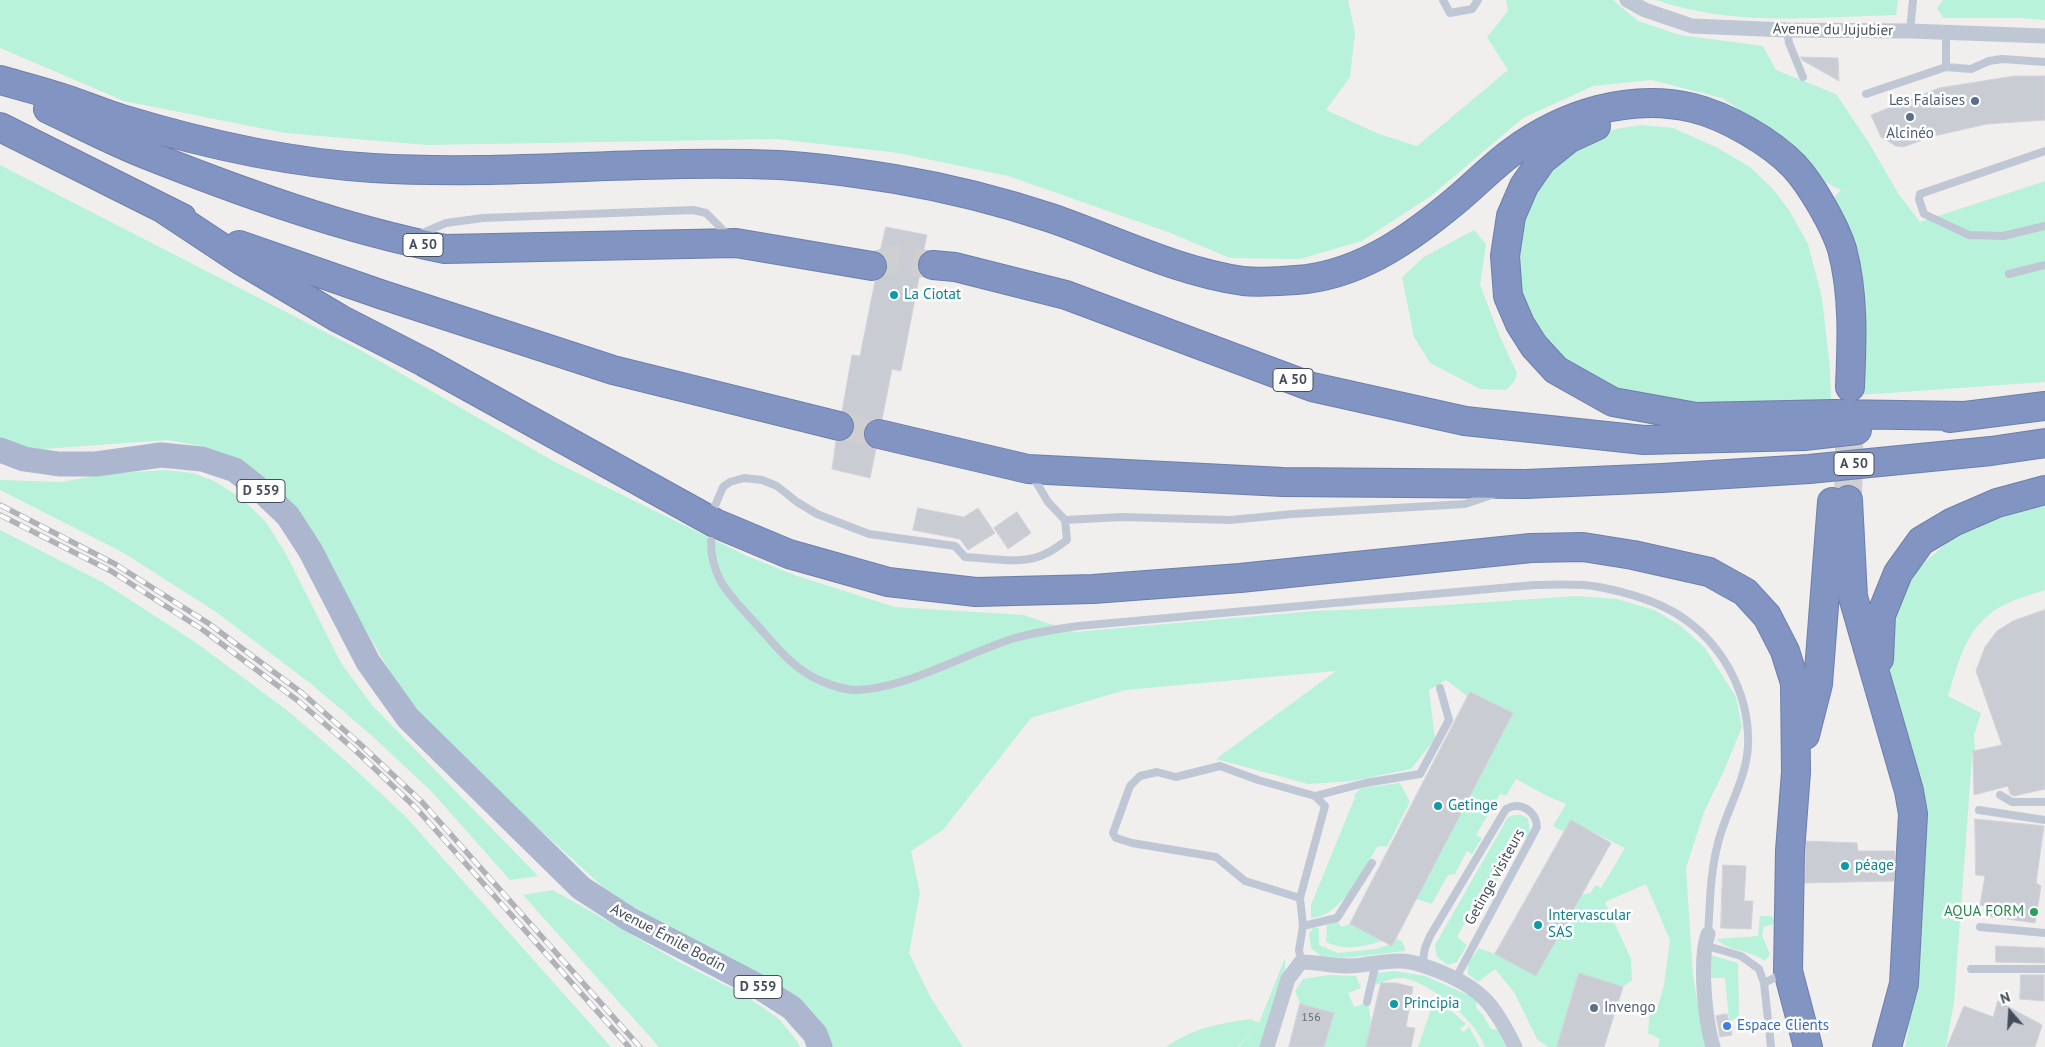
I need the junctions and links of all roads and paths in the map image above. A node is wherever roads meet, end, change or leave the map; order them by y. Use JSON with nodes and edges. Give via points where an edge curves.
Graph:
{"nodes":[{"id":1,"x":1443,"y":0,"type":"edge"},
{"id":2,"x":1478,"y":0,"type":"edge"},
{"id":3,"x":1627,"y":0,"type":"edge"},
{"id":4,"x":1914,"y":0,"type":"edge"},
{"id":5,"x":1786,"y":30,"type":"junction"},
{"id":6,"x":1910,"y":31,"type":"junction"},
{"id":7,"x":1946,"y":34,"type":"junction"},
{"id":8,"x":2045,"y":36,"type":"edge"},
{"id":9,"x":2045,"y":62,"type":"edge"},
{"id":10,"x":1946,"y":67,"type":"junction"},
{"id":11,"x":1804,"y":77,"type":"dead end"},
{"id":12,"x":0,"y":80,"type":"edge"},
{"id":13,"x":0,"y":87,"type":"edge"},
{"id":14,"x":1866,"y":94,"type":"dead end"},
{"id":15,"x":0,"y":127,"type":"edge"},
{"id":16,"x":2045,"y":151,"type":"edge"},
{"id":17,"x":165,"y":210,"type":"junction"},
{"id":18,"x":2045,"y":226,"type":"edge"},
{"id":19,"x":933,"y":265,"type":"tunnel mouth"},
{"id":20,"x":2045,"y":265,"type":"edge"},
{"id":21,"x":872,"y":266,"type":"tunnel mouth"},
{"id":22,"x":2009,"y":274,"type":"dead end"},
{"id":23,"x":2045,"y":406,"type":"edge"},
{"id":24,"x":1966,"y":416,"type":"junction"},
{"id":25,"x":839,"y":426,"type":"tunnel mouth"},
{"id":26,"x":879,"y":434,"type":"tunnel mouth"},
{"id":27,"x":2045,"y":443,"type":"edge"},
{"id":28,"x":0,"y":450,"type":"edge"},
{"id":29,"x":1028,"y":469,"type":"junction"},
{"id":30,"x":1526,"y":484,"type":"junction"},
{"id":31,"x":2045,"y":490,"type":"edge"},
{"id":32,"x":714,"y":508,"type":"dead end"},
{"id":33,"x":1065,"y":520,"type":"junction"},
{"id":34,"x":711,"y":541,"type":"dead end"},
{"id":35,"x":1440,"y":688,"type":"dead end"},
{"id":36,"x":1882,"y":698,"type":"junction"},
{"id":37,"x":1796,"y":772,"type":"junction"},
{"id":38,"x":2000,"y":795,"type":"dead end"},
{"id":39,"x":1315,"y":796,"type":"junction"},
{"id":40,"x":2045,"y":802,"type":"edge"},
{"id":41,"x":1979,"y":810,"type":"dead end"},
{"id":42,"x":2045,"y":820,"type":"edge"},
{"id":43,"x":1372,"y":864,"type":"dead end"},
{"id":44,"x":1300,"y":898,"type":"junction"},
{"id":45,"x":1303,"y":926,"type":"junction"},
{"id":46,"x":1980,"y":927,"type":"dead end"},
{"id":47,"x":2045,"y":933,"type":"edge"},
{"id":48,"x":1706,"y":940,"type":"junction"},
{"id":49,"x":1302,"y":962,"type":"junction"},
{"id":50,"x":1376,"y":963,"type":"junction"},
{"id":51,"x":1422,"y":965,"type":"junction"},
{"id":52,"x":1971,"y":969,"type":"dead end"},
{"id":53,"x":2045,"y":969,"type":"edge"},
{"id":54,"x":1788,"y":971,"type":"junction"},
{"id":55,"x":1456,"y":978,"type":"junction"},
{"id":56,"x":1764,"y":983,"type":"junction"},
{"id":57,"x":1367,"y":1002,"type":"dead end"},
{"id":58,"x":820,"y":1047,"type":"edge"},
{"id":59,"x":1267,"y":1047,"type":"edge"},
{"id":60,"x":1515,"y":1047,"type":"edge"},
{"id":61,"x":1713,"y":1047,"type":"edge"},
{"id":62,"x":1772,"y":1047,"type":"edge"},
{"id":63,"x":1808,"y":1047,"type":"edge"},
{"id":64,"x":1887,"y":1047,"type":"edge"}],
"edges":[{"from":1,"to":2,"type":"lane","via":[[1450,13],[1472,9]]},
{"from":3,"to":5,"type":"street","name":"Avenue du Jujubier","via":[[1645,10],[1692,26]]},
{"from":4,"to":6,"type":"lane"},
{"from":5,"to":6,"type":"street","name":"Avenue du Jujubier"},
{"from":5,"to":11,"type":"lane"},
{"from":6,"to":7,"type":"street","name":"Avenue du Jujubier"},
{"from":7,"to":8,"type":"street","name":"Avenue du Jujubier"},
{"from":7,"to":10,"type":"lane"},
{"from":9,"to":10,"type":"lane","via":[[2002,59],[1970,69]]},
{"from":10,"to":14,"type":"lane"},
{"from":12,"to":24,"type":"highway","via":[[206,141],[312,163],[472,171],[779,165],[899,180],[981,197],[1053,219],[1174,265],[1248,282],[1303,280],[1352,268],[1387,252],[1446,209],[1509,154],[1540,132],[1578,116],[1614,106],[1652,102],[1695,108],[1728,121],[1764,141],[1794,166],[1819,201],[1841,245],[1850,291],[1852,335],[1843,388],[1834,298],[1821,244],[1794,194],[1758,156],[1724,136],[1690,123],[1653,117],[1625,118],[1597,125],[1568,139],[1542,160],[1524,186],[1511,216],[1506,248],[1508,296],[1534,346],[1556,370],[1613,402],[1696,417]]},
{"from":13,"to":21,"type":"highway","number":"A 50","via":[[144,154],[307,213],[403,241],[445,249],[736,243]]},
{"from":15,"to":17,"type":"highway"},
{"from":16,"to":18,"type":"lane","via":[[1920,194],[1919,199],[1924,214],[1969,235],[2003,236]]},
{"from":17,"to":25,"type":"highway","via":[[246,248],[613,370]]},
{"from":17,"to":37,"type":"highway","via":[[340,319],[716,523],[789,554],[888,582],[976,592],[1094,589],[1240,578],[1531,548],[1583,547],[1709,572],[1745,592],[1767,616],[1786,651],[1795,683]]},
{"from":19,"to":24,"type":"highway","number":"A 50","via":[[1066,295],[1312,387],[1465,421],[1644,440],[1804,436]]},
{"from":20,"to":22,"type":"lane"},
{"from":23,"to":24,"type":"highway","number":"A 50"},
{"from":26,"to":29,"type":"highway","number":"A 50"},
{"from":27,"to":30,"type":"highway","number":"A 50","via":[[1809,469]]},
{"from":28,"to":58,"type":"main road","name":"Avenue Émile Bodin","number":"D 559","via":[[59,464],[96,464],[161,455],[202,459],[235,470],[288,516],[310,550],[368,662],[408,718],[581,888],[630,919],[792,1008],[815,1034]]},
{"from":29,"to":30,"type":"highway","number":"A 50","via":[[1283,482]]},
{"from":29,"to":33,"type":"lane","via":[[1048,502]]},
{"from":30,"to":33,"type":"lane","via":[[1465,504],[1230,520],[1122,517]]},
{"from":31,"to":36,"type":"highway","via":[[1997,503],[1953,522],[1921,541],[1898,573],[1881,615]]},
{"from":32,"to":33,"type":"lane","via":[[723,487],[730,482],[744,478],[762,480],[777,486],[817,514],[869,534],[955,546],[965,557],[1016,560],[1046,554],[1067,540]]},
{"from":34,"to":48,"type":"lane","via":[[713,568],[724,589],[786,657],[818,680],[855,690],[896,683],[1013,639],[1078,626],[1534,585],[1596,586],[1652,602],[1677,614],[1697,630],[1727,664],[1743,701],[1748,724],[1744,770],[1718,842],[1711,877]]},
{"from":35,"to":39,"type":"lane","via":[[1449,720],[1420,774]]},
{"from":36,"to":37,"type":"highway","via":[[1853,597],[1840,501],[1818,684]]},
{"from":36,"to":64,"type":"highway","via":[[1913,814],[1904,984]]},
{"from":37,"to":54,"type":"highway","via":[[1790,851]]},
{"from":38,"to":40,"type":"lane","via":[[2012,802]]},
{"from":39,"to":44,"type":"lane","via":[[1325,806]]},
{"from":39,"to":44,"type":"lane","via":[[1220,766],[1176,777],[1157,772],[1140,776],[1130,786],[1113,833],[1116,838],[1132,843],[1216,857],[1245,881]]},
{"from":41,"to":42,"type":"lane"},
{"from":43,"to":45,"type":"lane","via":[[1337,918]]},
{"from":44,"to":45,"type":"lane"},
{"from":45,"to":49,"type":"lane","via":[[1299,950]]},
{"from":46,"to":47,"type":"lane"},
{"from":48,"to":56,"type":"lane","via":[[1760,968]]},
{"from":48,"to":61,"type":"street","via":[[1707,1027]]},
{"from":49,"to":50,"type":"street","via":[[1347,966]]},
{"from":49,"to":59,"type":"street","via":[[1288,979]]},
{"from":50,"to":51,"type":"street","via":[[1402,961]]},
{"from":50,"to":57,"type":"lane"},
{"from":51,"to":55,"type":"street"},
{"from":51,"to":55,"type":"lane","name":"Getinge visiteurs","via":[[1430,936],[1506,809],[1515,806],[1525,808],[1534,816],[1537,827]]},
{"from":52,"to":53,"type":"lane"},
{"from":54,"to":56,"type":"lane"},
{"from":54,"to":63,"type":"highway"},
{"from":55,"to":60,"type":"street","via":[[1478,991],[1492,1006]]},
{"from":56,"to":62,"type":"lane"}]}
